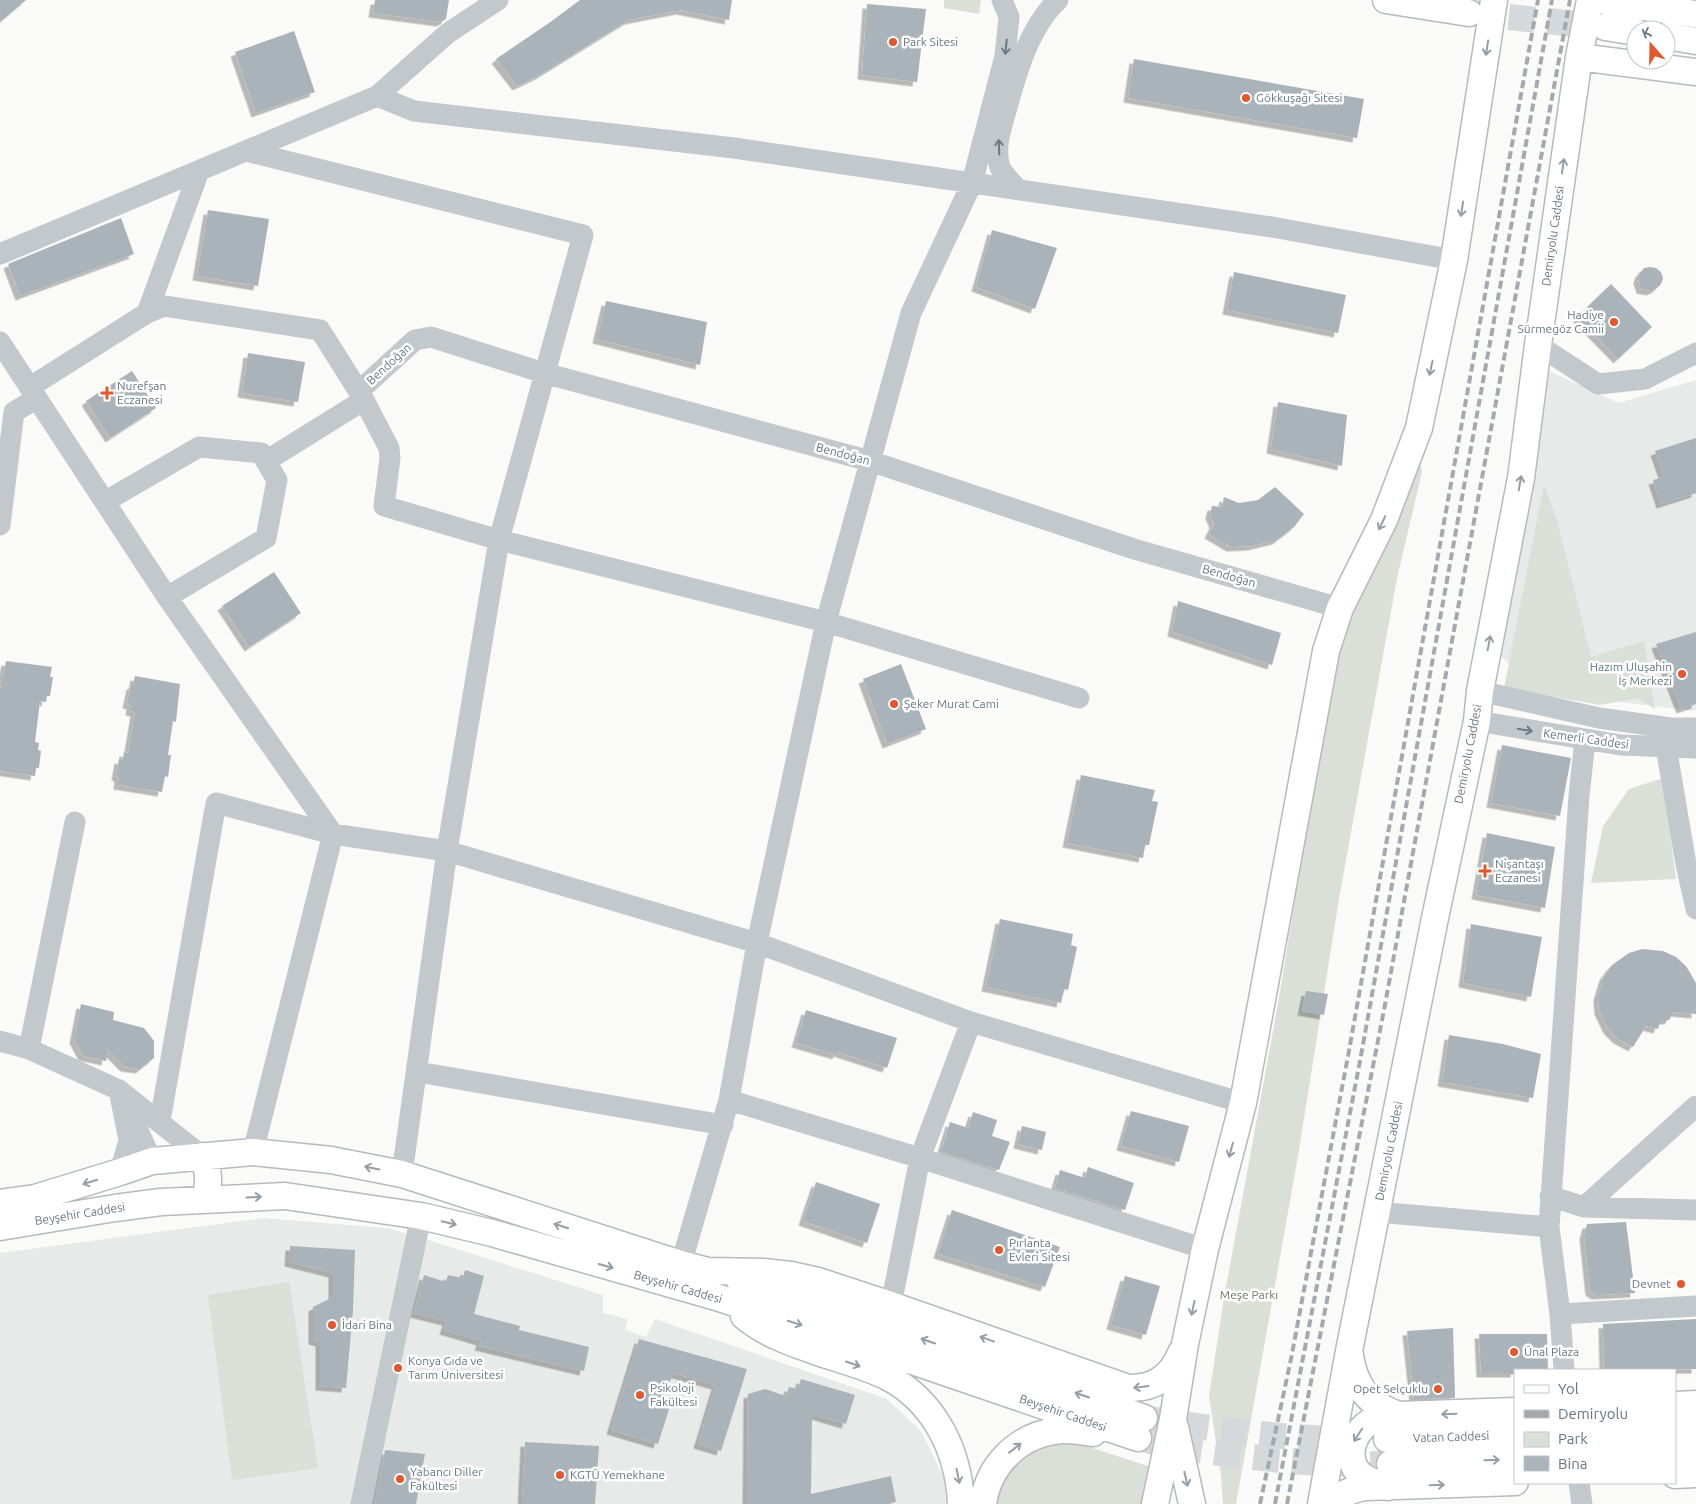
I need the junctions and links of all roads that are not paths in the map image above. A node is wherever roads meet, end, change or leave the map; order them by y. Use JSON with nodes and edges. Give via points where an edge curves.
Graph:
{"nodes":[{"id":1,"x":498,"y":0,"type":"edge"},
{"id":2,"x":1002,"y":0,"type":"edge"},
{"id":3,"x":1058,"y":0,"type":"edge"},
{"id":4,"x":1386,"y":0,"type":"edge"},
{"id":5,"x":1494,"y":0,"type":"edge"},
{"id":6,"x":1599,"y":1,"type":"edge"},
{"id":7,"x":1469,"y":13,"type":"tunnel mouth"},
{"id":8,"x":1696,"y":14,"type":"edge"},
{"id":9,"x":1605,"y":27,"type":"tunnel mouth"},
{"id":10,"x":1626,"y":30,"type":"edge"},
{"id":11,"x":1676,"y":38,"type":"edge"},
{"id":12,"x":1696,"y":41,"type":"edge"},
{"id":13,"x":1579,"y":57,"type":"junction"},
{"id":14,"x":1696,"y":72,"type":"edge"},
{"id":15,"x":377,"y":96,"type":"junction"},
{"id":16,"x":246,"y":151,"type":"junction"},
{"id":17,"x":980,"y":151,"type":"junction"},
{"id":18,"x":199,"y":171,"type":"junction"},
{"id":19,"x":972,"y":183,"type":"junction"},
{"id":20,"x":1017,"y":189,"type":"junction"},
{"id":21,"x":0,"y":254,"type":"edge"},
{"id":22,"x":1454,"y":260,"type":"junction"},
{"id":23,"x":147,"y":313,"type":"junction"},
{"id":24,"x":0,"y":342,"type":"edge"},
{"id":25,"x":1538,"y":346,"type":"junction"},
{"id":26,"x":1696,"y":353,"type":"edge"},
{"id":27,"x":544,"y":372,"type":"junction"},
{"id":28,"x":34,"y":393,"type":"junction"},
{"id":29,"x":361,"y":395,"type":"junction"},
{"id":30,"x":266,"y":461,"type":"junction"},
{"id":31,"x":870,"y":461,"type":"junction"},
{"id":32,"x":106,"y":501,"type":"junction"},
{"id":33,"x":0,"y":525,"type":"edge"},
{"id":34,"x":499,"y":540,"type":"junction"},
{"id":35,"x":167,"y":597,"type":"junction"},
{"id":36,"x":1340,"y":608,"type":"junction"},
{"id":37,"x":826,"y":622,"type":"junction"},
{"id":38,"x":1480,"y":691,"type":"junction"},
{"id":39,"x":1079,"y":698,"type":"dead end"},
{"id":40,"x":1477,"y":721,"type":"junction"},
{"id":41,"x":1696,"y":728,"type":"edge"},
{"id":42,"x":1665,"y":738,"type":"junction"},
{"id":43,"x":1585,"y":740,"type":"junction"},
{"id":44,"x":1696,"y":748,"type":"edge"},
{"id":45,"x":76,"y":822,"type":"dead end"},
{"id":46,"x":333,"y":834,"type":"junction"},
{"id":47,"x":447,"y":851,"type":"junction"},
{"id":48,"x":1691,"y":863,"type":"edge"},
{"id":49,"x":1696,"y":909,"type":"edge"},
{"id":50,"x":756,"y":942,"type":"junction"},
{"id":51,"x":971,"y":1022,"type":"junction"},
{"id":52,"x":0,"y":1041,"type":"edge"},
{"id":53,"x":29,"y":1049,"type":"junction"},
{"id":54,"x":418,"y":1072,"type":"junction"},
{"id":55,"x":119,"y":1090,"type":"junction"},
{"id":56,"x":730,"y":1100,"type":"junction"},
{"id":57,"x":1243,"y":1103,"type":"junction"},
{"id":58,"x":1696,"y":1106,"type":"edge"},
{"id":59,"x":160,"y":1121,"type":"junction"},
{"id":60,"x":723,"y":1125,"type":"junction"},
{"id":61,"x":253,"y":1152,"type":"junction"},
{"id":62,"x":202,"y":1156,"type":"junction"},
{"id":63,"x":920,"y":1158,"type":"junction"},
{"id":64,"x":152,"y":1161,"type":"junction"},
{"id":65,"x":120,"y":1172,"type":"junction"},
{"id":66,"x":402,"y":1174,"type":"junction"},
{"id":67,"x":1550,"y":1196,"type":"junction"},
{"id":68,"x":206,"y":1200,"type":"junction"},
{"id":69,"x":161,"y":1202,"type":"junction"},
{"id":70,"x":0,"y":1203,"type":"edge"},
{"id":71,"x":1584,"y":1208,"type":"junction"},
{"id":72,"x":1696,"y":1210,"type":"edge"},
{"id":73,"x":1377,"y":1212,"type":"junction"},
{"id":74,"x":421,"y":1216,"type":"junction"},
{"id":75,"x":0,"y":1227,"type":"edge"},
{"id":76,"x":1549,"y":1227,"type":"junction"},
{"id":77,"x":1205,"y":1249,"type":"junction"},
{"id":78,"x":681,"y":1264,"type":"junction"},
{"id":79,"x":708,"y":1271,"type":"junction"},
{"id":80,"x":734,"y":1303,"type":"junction"},
{"id":81,"x":891,"y":1305,"type":"junction"},
{"id":82,"x":1696,"y":1306,"type":"edge"},
{"id":83,"x":1560,"y":1314,"type":"junction"},
{"id":84,"x":1185,"y":1344,"type":"junction"},
{"id":85,"x":1349,"y":1351,"type":"junction"},
{"id":86,"x":1564,"y":1369,"type":"edge"},
{"id":87,"x":1696,"y":1404,"type":"edge"},
{"id":88,"x":1676,"y":1405,"type":"edge"},
{"id":89,"x":1514,"y":1411,"type":"edge"},
{"id":90,"x":1399,"y":1416,"type":"junction"},
{"id":91,"x":1173,"y":1420,"type":"junction"},
{"id":92,"x":1141,"y":1428,"type":"junction"},
{"id":93,"x":1696,"y":1429,"type":"edge"},
{"id":94,"x":1676,"y":1430,"type":"edge"},
{"id":95,"x":1514,"y":1435,"type":"edge"},
{"id":96,"x":1696,"y":1451,"type":"edge"},
{"id":97,"x":1676,"y":1452,"type":"edge"},
{"id":98,"x":1514,"y":1459,"type":"edge"},
{"id":99,"x":1389,"y":1463,"type":"junction"},
{"id":100,"x":1696,"y":1474,"type":"edge"},
{"id":101,"x":1676,"y":1475,"type":"edge"},
{"id":102,"x":1514,"y":1482,"type":"edge"},
{"id":103,"x":1580,"y":1484,"type":"edge"},
{"id":104,"x":361,"y":1504,"type":"edge"},
{"id":105,"x":961,"y":1504,"type":"edge"},
{"id":106,"x":982,"y":1504,"type":"edge"},
{"id":107,"x":1155,"y":1504,"type":"edge"},
{"id":108,"x":1192,"y":1504,"type":"edge"},
{"id":109,"x":1321,"y":1504,"type":"edge"},
{"id":110,"x":1330,"y":1504,"type":"edge"},
{"id":111,"x":1582,"y":1504,"type":"edge"}],
"edges":[{"from":1,"to":15,"type":"street","via":[[448,33]]},
{"from":2,"to":17,"type":"street","one_way":true,"via":[[1009,17],[1005,56]]},
{"from":20,"to":3,"type":"street","one_way":true,"via":[[1000,166],[998,138],[1015,77],[1030,39]]},
{"from":4,"to":7,"type":"main road"},
{"from":5,"to":22,"type":"main road","one_way":true},
{"from":6,"to":8,"type":"main road"},
{"from":6,"to":13,"type":"main road","name":"Demiryolu Caddesi"},
{"from":9,"to":10,"type":"main road"},
{"from":11,"to":12,"type":"main road"},
{"from":13,"to":14,"type":"main road"},
{"from":25,"to":13,"type":"main road","name":"Demiryolu Caddesi","one_way":true},
{"from":15,"to":16,"type":"street"},
{"from":15,"to":19,"type":"street","via":[[414,111],[734,148]]},
{"from":16,"to":18,"type":"street"},
{"from":16,"to":27,"type":"street","via":[[583,235]]},
{"from":17,"to":19,"type":"street"},
{"from":17,"to":20,"type":"street","via":[[985,172]]},
{"from":18,"to":21,"type":"street"},
{"from":18,"to":23,"type":"street"},
{"from":19,"to":20,"type":"street"},
{"from":19,"to":31,"type":"street","via":[[911,313]]},
{"from":20,"to":22,"type":"street","via":[[1272,227]]},
{"from":22,"to":36,"type":"main road","one_way":true,"via":[[1419,428],[1384,520]]},
{"from":23,"to":28,"type":"street"},
{"from":23,"to":29,"type":"street","via":[[164,306],[320,330]]},
{"from":24,"to":28,"type":"street"},
{"from":25,"to":26,"type":"street","via":[[1598,384],[1645,379]]},
{"from":38,"to":25,"type":"main road","name":"Demiryolu Caddesi","one_way":true,"via":[[1521,478]]},
{"from":27,"to":29,"type":"street","name":"Bendoğan","via":[[431,337],[415,340]]},
{"from":27,"to":31,"type":"street","name":"Bendoğan"},
{"from":27,"to":34,"type":"street"},
{"from":28,"to":32,"type":"street"},
{"from":28,"to":33,"type":"street","via":[[14,412]]},
{"from":29,"to":30,"type":"street","name":"Bendoğan"},
{"from":29,"to":34,"type":"street","via":[[389,448],[384,506]]},
{"from":30,"to":32,"type":"street","via":[[261,453],[199,447]]},
{"from":30,"to":35,"type":"street","via":[[277,480],[266,538]]},
{"from":31,"to":36,"type":"street","name":"Bendoğan","via":[[1134,548]]},
{"from":31,"to":37,"type":"street"},
{"from":32,"to":35,"type":"street"},
{"from":34,"to":37,"type":"street"},
{"from":34,"to":47,"type":"street"},
{"from":35,"to":46,"type":"street"},
{"from":36,"to":57,"type":"main road","via":[[1326,651]]},
{"from":37,"to":39,"type":"street"},
{"from":37,"to":50,"type":"street"},
{"from":38,"to":40,"type":"main road","name":"Demiryolu Caddesi"},
{"from":38,"to":42,"type":"street","name":"Kemerli Caddesi","via":[[1599,718]]},
{"from":40,"to":43,"type":"street","name":"Kemerli Caddesi","one_way":true},
{"from":40,"to":73,"type":"main road","name":"Demiryolu Caddesi"},
{"from":41,"to":42,"type":"street","name":"Kemerli Caddesi"},
{"from":42,"to":43,"type":"street","name":"Kemerli Caddesi"},
{"from":42,"to":44,"type":"street","name":"Kemerli Caddesi"},
{"from":42,"to":48,"type":"street"},
{"from":43,"to":67,"type":"street","via":[[1578,796]]},
{"from":45,"to":53,"type":"street"},
{"from":46,"to":47,"type":"street"},
{"from":46,"to":59,"type":"street","via":[[216,803]]},
{"from":46,"to":61,"type":"street"},
{"from":47,"to":50,"type":"street"},
{"from":47,"to":54,"type":"street"},
{"from":48,"to":49,"type":"street"},
{"from":50,"to":51,"type":"street"},
{"from":50,"to":56,"type":"street"},
{"from":51,"to":57,"type":"street"},
{"from":51,"to":63,"type":"street"},
{"from":52,"to":53,"type":"street"},
{"from":53,"to":55,"type":"street"},
{"from":54,"to":60,"type":"street"},
{"from":54,"to":66,"type":"street"},
{"from":55,"to":59,"type":"street"},
{"from":55,"to":64,"type":"street"},
{"from":55,"to":65,"type":"street","via":[[129,1140]]},
{"from":56,"to":60,"type":"street"},
{"from":56,"to":63,"type":"street"},
{"from":57,"to":77,"type":"main road","one_way":true},
{"from":58,"to":71,"type":"street"},
{"from":59,"to":62,"type":"street"},
{"from":60,"to":78,"type":"street"},
{"from":61,"to":62,"type":"main road","name":"Beyşehir Caddesi"},
{"from":66,"to":61,"type":"main road","name":"Beyşehir Caddesi","one_way":true,"via":[[331,1160]]},
{"from":62,"to":64,"type":"main road","name":"Beyşehir Caddesi"},
{"from":62,"to":68,"type":"main road","via":[[209,1180]]},
{"from":63,"to":77,"type":"street"},
{"from":63,"to":81,"type":"street"},
{"from":64,"to":65,"type":"main road","name":"Beyşehir Caddesi"},
{"from":64,"to":69,"type":"main road","via":[[154,1183]]},
{"from":65,"to":70,"type":"main road","name":"Beyşehir Caddesi","one_way":true,"via":[[35,1198]]},
{"from":78,"to":66,"type":"main road","name":"Beyşehir Caddesi","one_way":true},
{"from":67,"to":71,"type":"street"},
{"from":67,"to":76,"type":"street"},
{"from":68,"to":69,"type":"main road","name":"Beyşehir Caddesi"},
{"from":68,"to":74,"type":"main road","name":"Beyşehir Caddesi","one_way":true,"via":[[285,1196]]},
{"from":69,"to":75,"type":"main road","name":"Beyşehir Caddesi"},
{"from":71,"to":72,"type":"street"},
{"from":73,"to":76,"type":"street"},
{"from":73,"to":85,"type":"main road","name":"Demiryolu Caddesi"},
{"from":74,"to":80,"type":"main road","name":"Beyşehir Caddesi","one_way":true,"via":[[492,1233]]},
{"from":74,"to":104,"type":"street"},
{"from":76,"to":83,"type":"street"},
{"from":77,"to":84,"type":"main road","one_way":true},
{"from":78,"to":79,"type":"main road","name":"Beyşehir Caddesi"},
{"from":79,"to":81,"type":"main road","via":[[791,1275]]},
{"from":92,"to":79,"type":"main road","name":"Beyşehir Caddesi","one_way":true,"via":[[888,1327]]},
{"from":80,"to":92,"type":"main road","name":"Beyşehir Caddesi","one_way":true},
{"from":80,"to":105,"type":"main road","one_way":true,"via":[[745,1317],[778,1337],[885,1376],[919,1400],[939,1425],[953,1456]]},
{"from":84,"to":81,"type":"main road","one_way":true,"via":[[1172,1370],[1163,1379],[1152,1386],[1128,1388]]},
{"from":82,"to":83,"type":"street"},
{"from":83,"to":86,"type":"street"},
{"from":84,"to":91,"type":"main road"},
{"from":85,"to":90,"type":"main road","via":[[1354,1375],[1363,1393],[1381,1408]]},
{"from":85,"to":109,"type":"main road","name":"Demiryolu Caddesi"},
{"from":87,"to":88,"type":"main road"},
{"from":89,"to":90,"type":"main road","one_way":true},
{"from":90,"to":99,"type":"main road","one_way":true,"via":[[1384,1417],[1366,1425],[1358,1432],[1352,1447],[1357,1471],[1369,1480]]},
{"from":91,"to":107,"type":"main road"},
{"from":91,"to":108,"type":"main road","one_way":true},
{"from":106,"to":92,"type":"main road","one_way":true,"via":[[995,1469],[1020,1443],[1055,1430],[1114,1436]]},
{"from":93,"to":94,"type":"main road"},
{"from":95,"to":99,"type":"main road","name":"Vatan Caddesi"},
{"from":96,"to":97,"type":"main road"},
{"from":99,"to":98,"type":"main road","name":"Vatan Caddesi","one_way":true},
{"from":99,"to":102,"type":"main road","one_way":true},
{"from":99,"to":110,"type":"main road"},
{"from":100,"to":101,"type":"main road"},
{"from":103,"to":111,"type":"street"}]}
